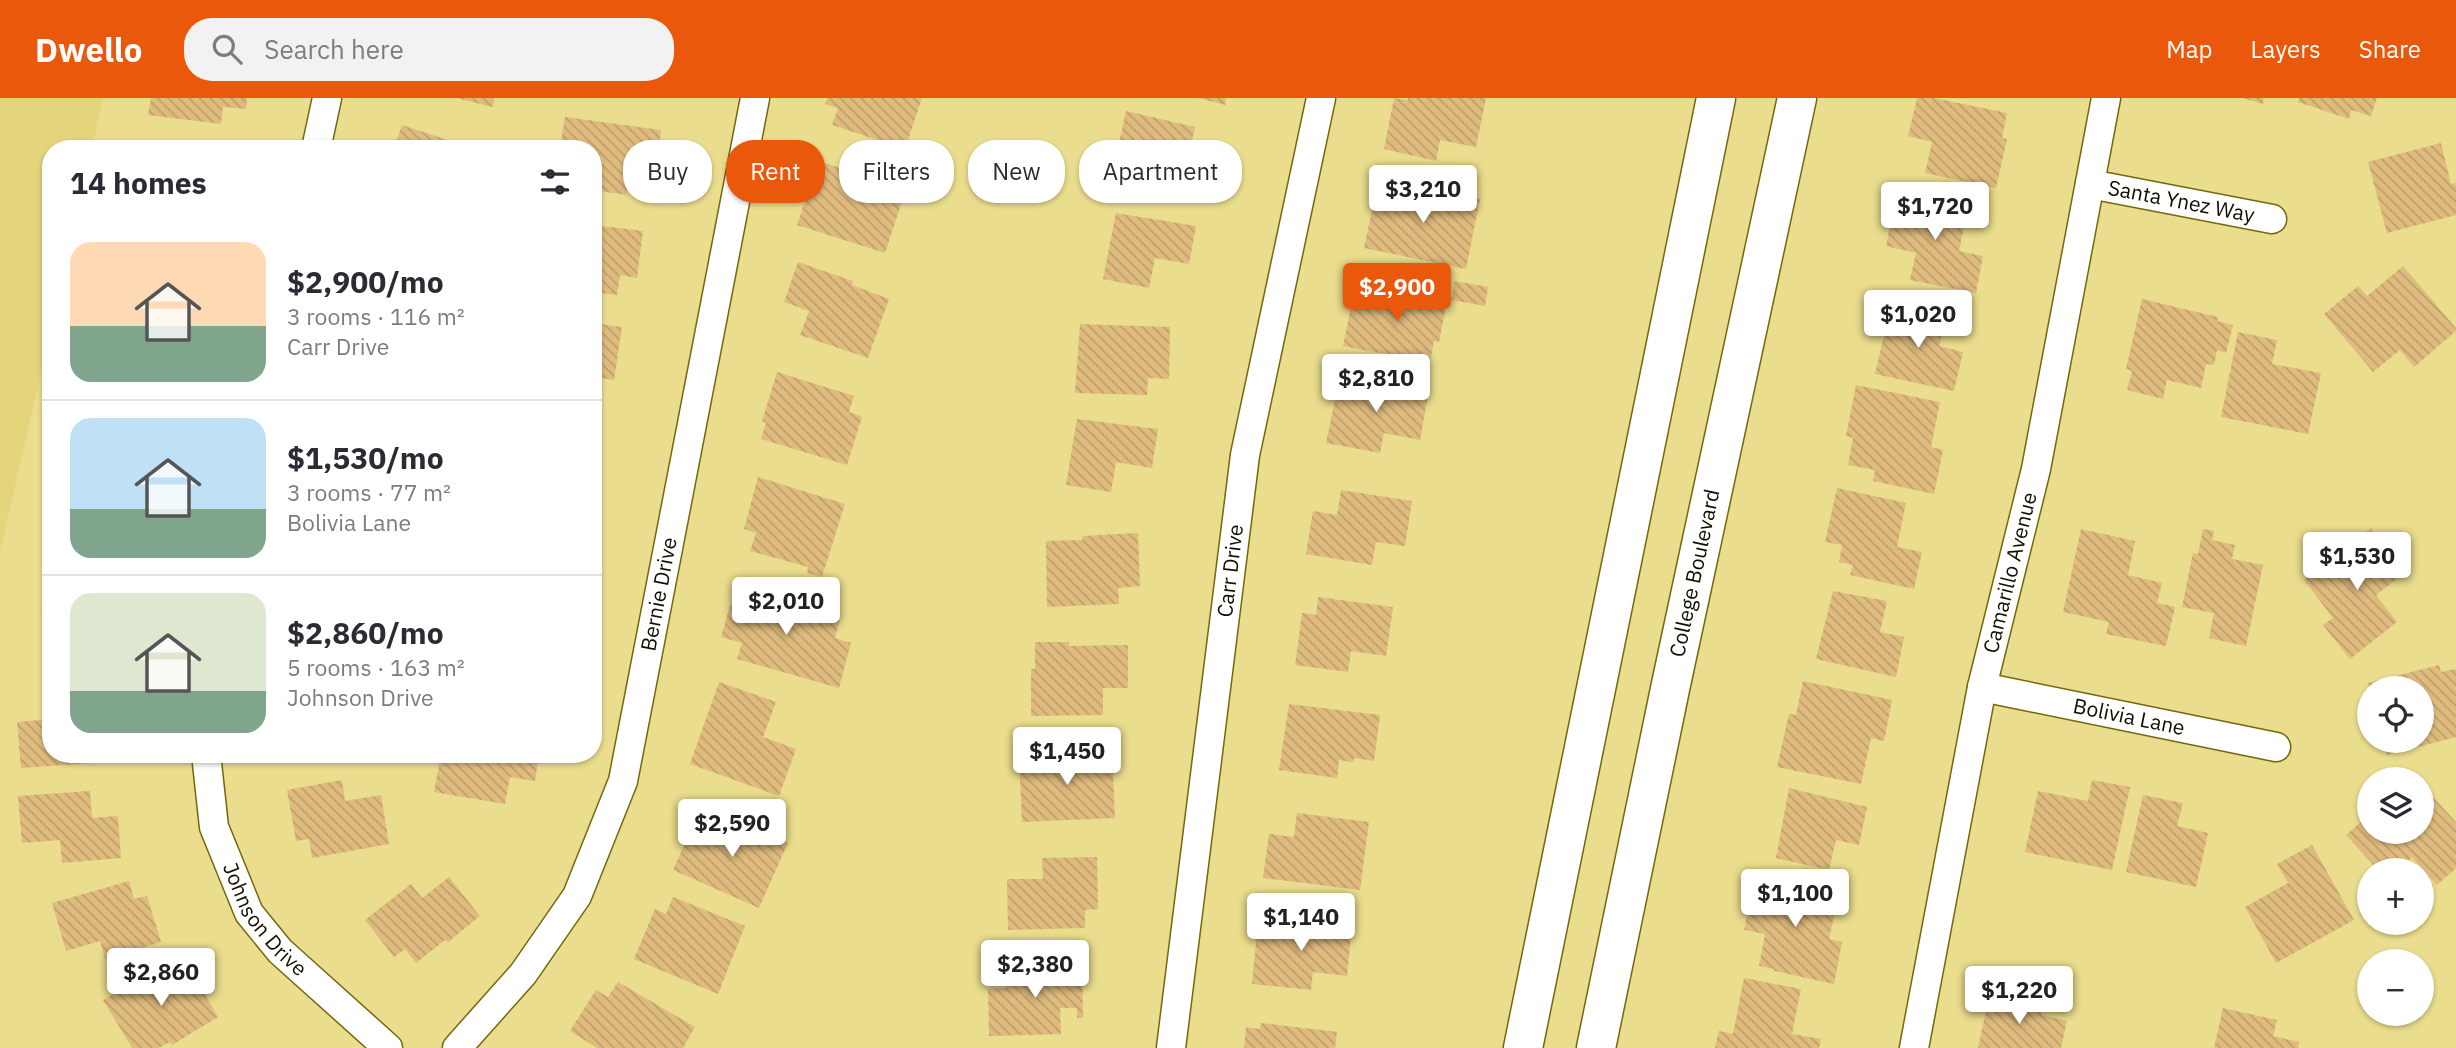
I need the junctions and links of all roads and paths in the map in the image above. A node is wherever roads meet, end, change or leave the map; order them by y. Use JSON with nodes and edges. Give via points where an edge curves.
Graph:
{"nodes":[{"id":1,"x":327,"y":98,"type":"edge"},
{"id":2,"x":755,"y":98,"type":"edge"},
{"id":3,"x":1321,"y":98,"type":"edge"},
{"id":4,"x":1716,"y":98,"type":"edge"},
{"id":5,"x":1797,"y":98,"type":"edge"},
{"id":6,"x":2106,"y":98,"type":"edge"},
{"id":7,"x":318,"y":140,"type":"edge"},
{"id":8,"x":2090,"y":184,"type":"junction"},
{"id":9,"x":2272,"y":219,"type":"dead end"},
{"id":10,"x":1982,"y":687,"type":"junction"},
{"id":11,"x":2276,"y":747,"type":"dead end"},
{"id":12,"x":207,"y":763,"type":"edge"},
{"id":13,"x":388,"y":1048,"type":"edge"},
{"id":14,"x":457,"y":1048,"type":"edge"},
{"id":15,"x":1171,"y":1048,"type":"edge"},
{"id":16,"x":1523,"y":1048,"type":"edge"},
{"id":17,"x":1596,"y":1048,"type":"edge"},
{"id":18,"x":1914,"y":1048,"type":"edge"}],
"edges":[{"from":1,"to":7,"type":"street"},
{"from":2,"to":14,"type":"street","name":"Bernie Drive","via":[[623,781],[577,896],[523,975]]},
{"from":3,"to":15,"type":"street","name":"Carr Drive","via":[[1245,455]]},
{"from":4,"to":16,"type":"main road"},
{"from":5,"to":17,"type":"main road","name":"College Boulevard"},
{"from":6,"to":8,"type":"street","name":"Camarillo Avenue"},
{"from":8,"to":9,"type":"street","name":"Santa Ynez Way"},
{"from":8,"to":10,"type":"street","name":"Camarillo Avenue","via":[[2036,469]]},
{"from":10,"to":11,"type":"street","name":"Bolivia Lane"},
{"from":10,"to":18,"type":"street","name":"Camarillo Avenue"},
{"from":12,"to":13,"type":"street","name":"Johnson Drive","via":[[214,827],[249,912],[279,951]]}]}
